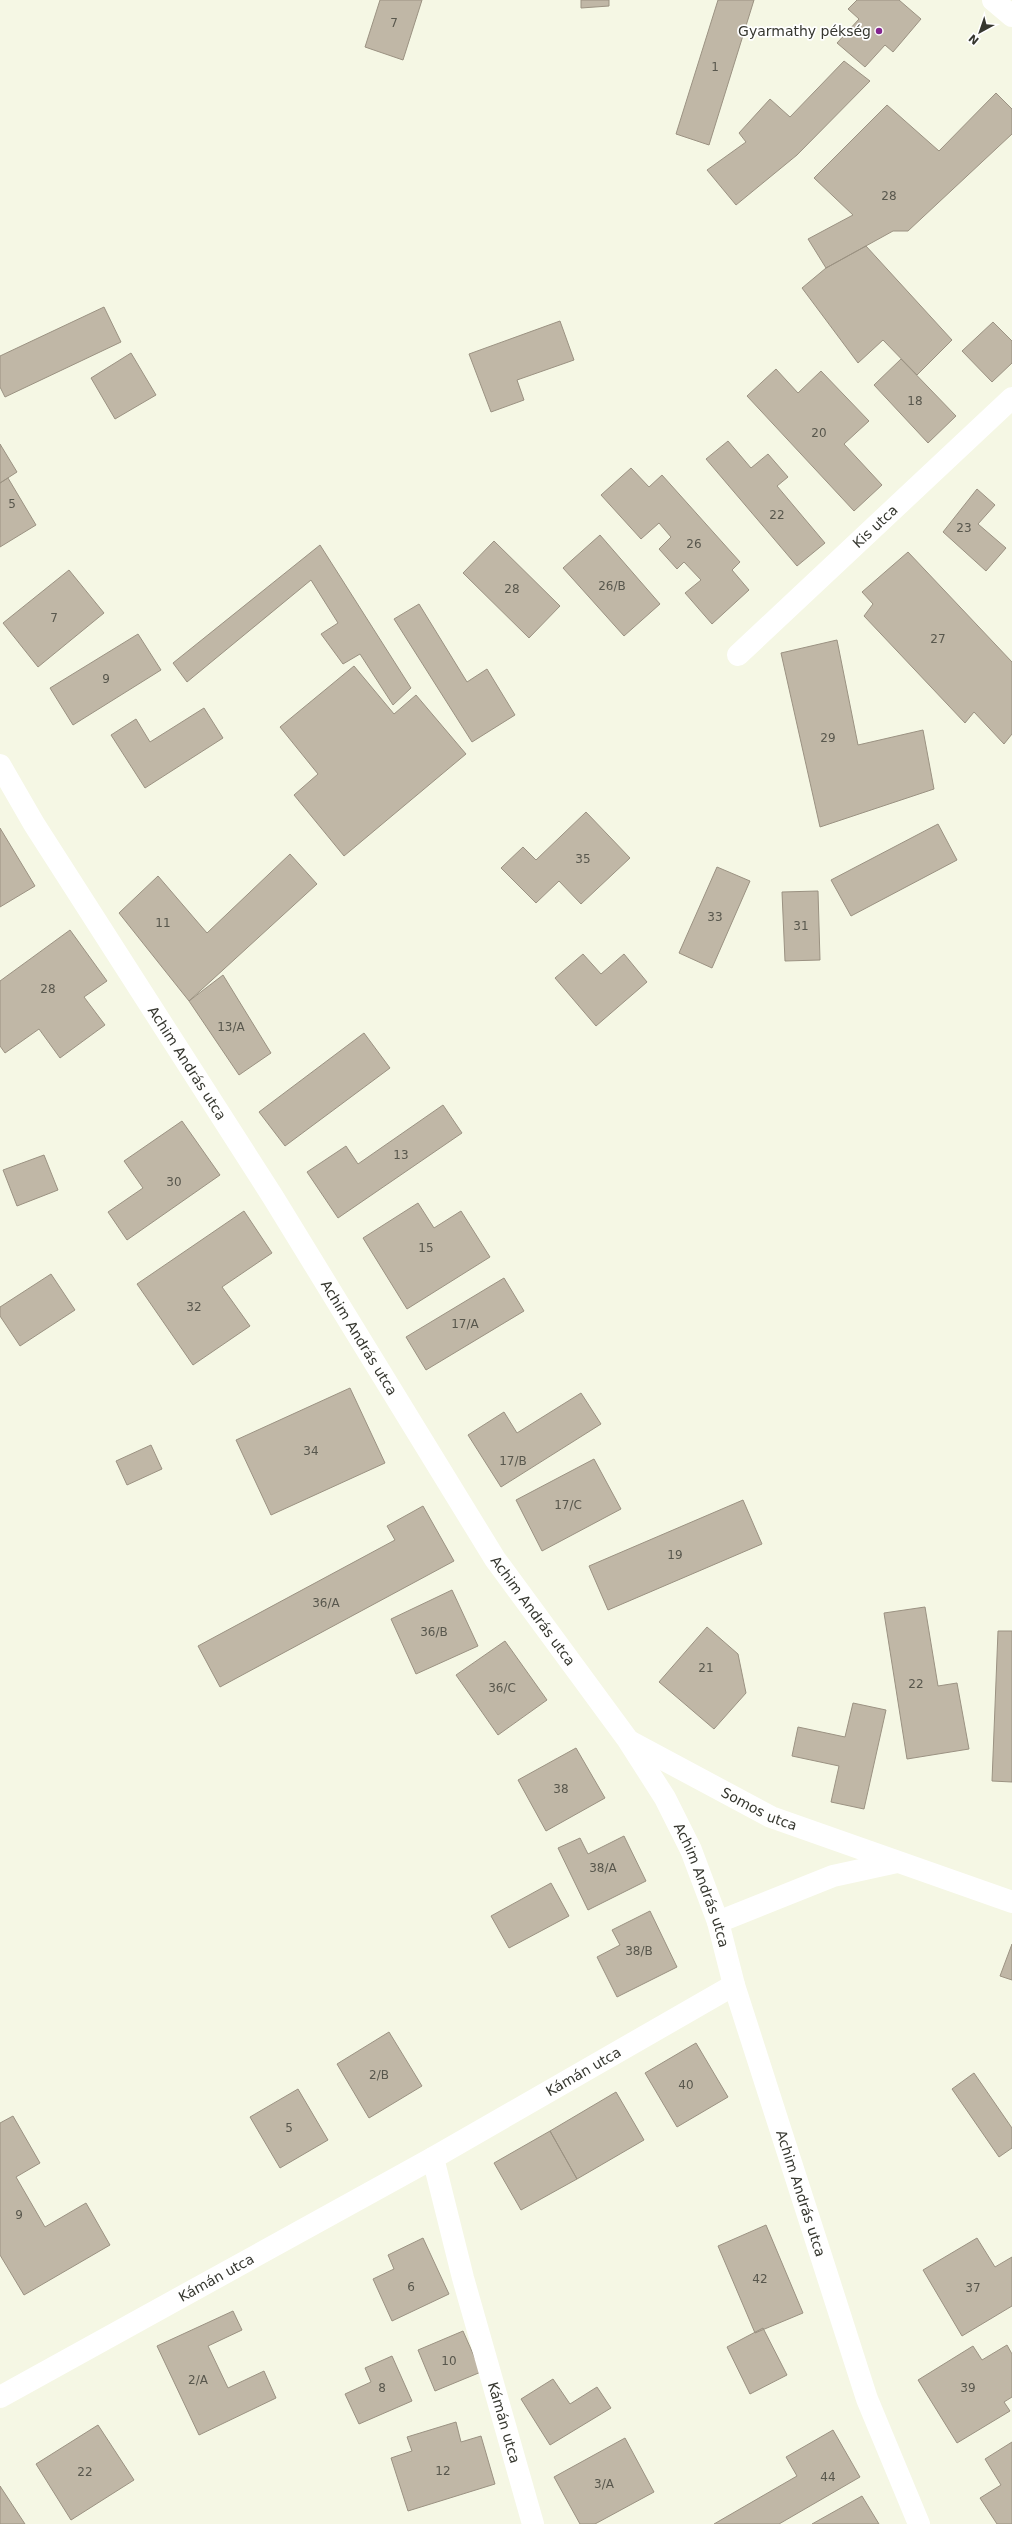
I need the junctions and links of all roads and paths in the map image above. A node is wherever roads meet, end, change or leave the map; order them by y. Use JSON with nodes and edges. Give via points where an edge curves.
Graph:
{"nodes":[{"id":1,"x":993,"y":0,"type":"edge"},
{"id":2,"x":1012,"y":16,"type":"edge"},
{"id":3,"x":1012,"y":398,"type":"edge"},
{"id":4,"x":738,"y":655,"type":"dead end"},
{"id":5,"x":0,"y":765,"type":"edge"},
{"id":6,"x":628,"y":1740,"type":"junction"},
{"id":7,"x":897,"y":1862,"type":"junction"},
{"id":8,"x":1012,"y":1902,"type":"edge"},
{"id":9,"x":718,"y":1922,"type":"junction"},
{"id":10,"x":734,"y":1985,"type":"junction"},
{"id":11,"x":433,"y":2158,"type":"junction"},
{"id":12,"x":0,"y":2397,"type":"edge"},
{"id":13,"x":533,"y":2524,"type":"edge"},
{"id":14,"x":919,"y":2524,"type":"edge"}],
"edges":[{"from":1,"to":2,"type":"street"},
{"from":3,"to":4,"type":"street","name":"Kis utca"},
{"from":5,"to":6,"type":"street","name":"Achim András utca","via":[[34,824],[273,1197],[495,1559]]},
{"from":6,"to":7,"type":"street","name":"Somos utca","via":[[771,1817]]},
{"from":6,"to":9,"type":"street","name":"Achim András utca","via":[[665,1798],[691,1850]]},
{"from":7,"to":8,"type":"street","name":"Somos utca"},
{"from":7,"to":9,"type":"street","via":[[833,1876]]},
{"from":9,"to":10,"type":"street","name":"Achim András utca"},
{"from":10,"to":11,"type":"street","name":"Kámán utca"},
{"from":10,"to":14,"type":"street","name":"Achim András utca","via":[[867,2399]]},
{"from":11,"to":12,"type":"street","name":"Kámán utca"},
{"from":11,"to":13,"type":"street","name":"Kámán utca","via":[[463,2278]]}]}
